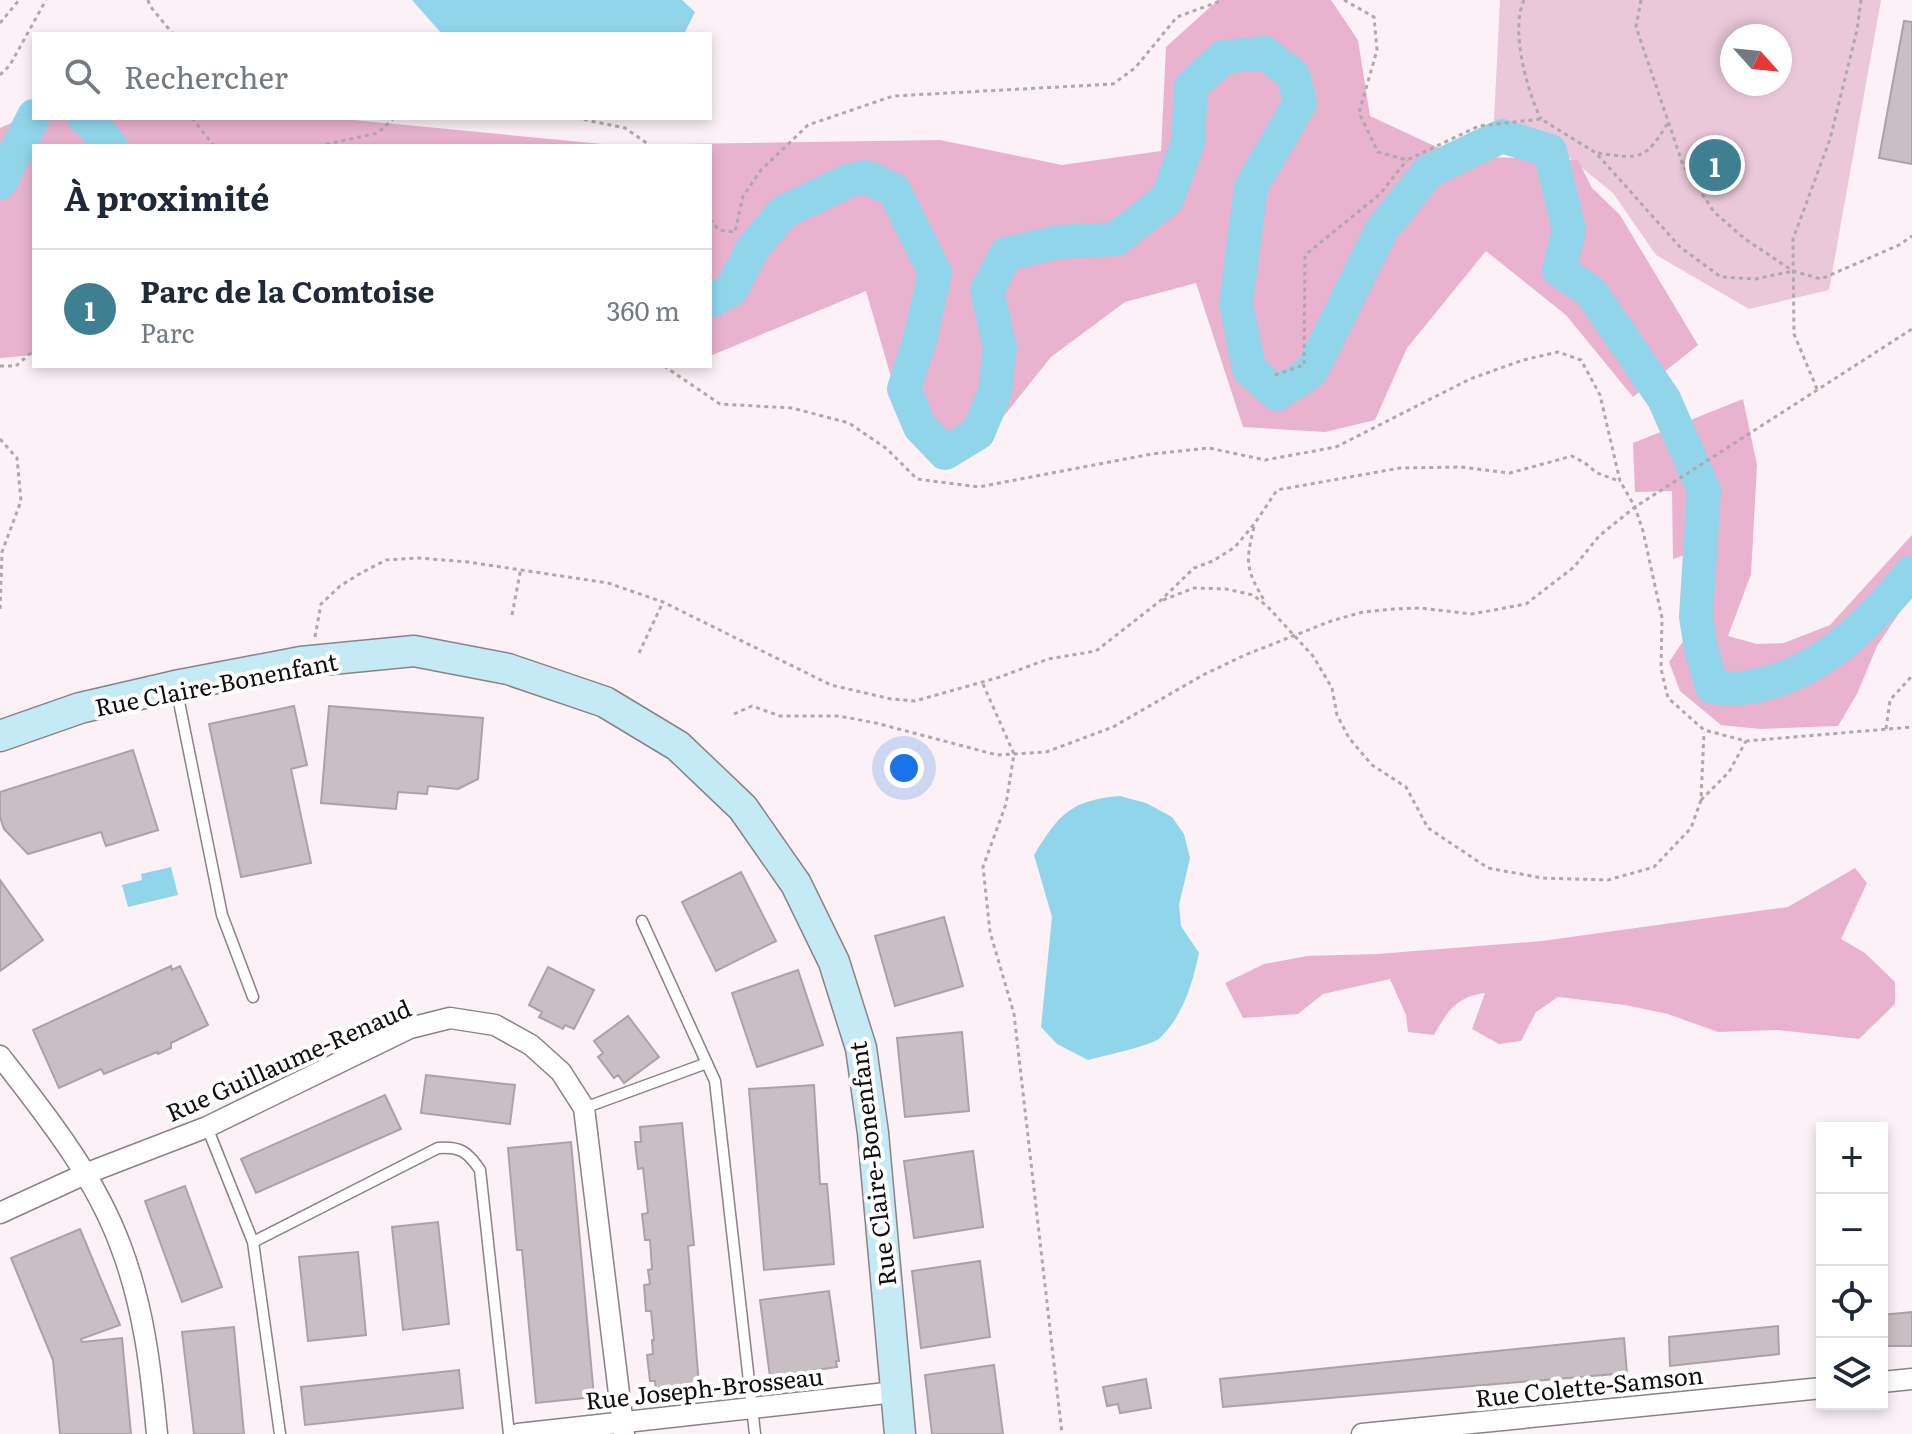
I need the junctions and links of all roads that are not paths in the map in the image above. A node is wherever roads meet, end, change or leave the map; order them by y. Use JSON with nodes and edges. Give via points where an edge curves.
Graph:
{"nodes":[{"id":1,"x":175,"y":686,"type":"junction"},
{"id":2,"x":0,"y":736,"type":"edge"},
{"id":3,"x":642,"y":921,"type":"dead end"},
{"id":4,"x":253,"y":997,"type":"dead end"},
{"id":5,"x":0,"y":1056,"type":"edge"},
{"id":6,"x":707,"y":1063,"type":"junction"},
{"id":7,"x":584,"y":1108,"type":"junction"},
{"id":8,"x":207,"y":1127,"type":"junction"},
{"id":9,"x":85,"y":1174,"type":"junction"},
{"id":10,"x":0,"y":1213,"type":"edge"},
{"id":11,"x":253,"y":1242,"type":"junction"},
{"id":12,"x":1912,"y":1381,"type":"edge"},
{"id":13,"x":1888,"y":1383,"type":"edge"},
{"id":14,"x":1816,"y":1391,"type":"edge"},
{"id":15,"x":1816,"y":1391,"type":"edge"},
{"id":16,"x":895,"y":1392,"type":"junction"},
{"id":17,"x":752,"y":1408,"type":"junction"},
{"id":18,"x":623,"y":1428,"type":"edge"},
{"id":19,"x":157,"y":1434,"type":"edge"},
{"id":20,"x":280,"y":1434,"type":"edge"},
{"id":21,"x":509,"y":1434,"type":"edge"},
{"id":22,"x":518,"y":1434,"type":"edge"},
{"id":23,"x":755,"y":1434,"type":"edge"},
{"id":24,"x":900,"y":1434,"type":"edge"},
{"id":25,"x":1362,"y":1434,"type":"edge"},
{"id":26,"x":1370,"y":1434,"type":"edge"}],
"edges":[{"from":1,"to":2,"type":"street","name":"Rue Claire-Bonenfant","via":[[80,708]]},
{"from":1,"to":4,"type":"lane","via":[[222,915]]},
{"from":1,"to":16,"type":"street","name":"Rue Claire-Bonenfant","via":[[311,661],[414,651],[508,669],[605,702],[678,746],[743,808],[803,897],[834,962],[861,1048]]},
{"from":3,"to":6,"type":"lane"},
{"from":5,"to":9,"type":"street"},
{"from":6,"to":7,"type":"lane"},
{"from":6,"to":17,"type":"lane","via":[[715,1081]]},
{"from":7,"to":8,"type":"street","name":"Rue Guillaume-Renaud","via":[[561,1072],[531,1045],[495,1025],[450,1018],[410,1028]]},
{"from":7,"to":18,"type":"street","name":"Rue Guillaume-Renaud"},
{"from":8,"to":9,"type":"street","name":"Rue Guillaume-Renaud"},
{"from":8,"to":11,"type":"lane"},
{"from":9,"to":10,"type":"street","name":"Rue Guillaume-Renaud"},
{"from":9,"to":19,"type":"street","via":[[121,1245],[139,1305]]},
{"from":11,"to":20,"type":"lane"},
{"from":11,"to":21,"type":"lane","via":[[438,1148],[454,1147],[469,1154],[480,1170]]},
{"from":12,"to":13,"type":"street"},
{"from":14,"to":25,"type":"street","name":"Rue Colette-Samson"},
{"from":15,"to":26,"type":"street"},
{"from":16,"to":17,"type":"street","name":"Rue Joseph-Brosseau"},
{"from":16,"to":24,"type":"street","name":"Rue Claire-Bonenfant"},
{"from":17,"to":18,"type":"street","name":"Rue Joseph-Brosseau"},
{"from":17,"to":23,"type":"lane"},
{"from":18,"to":22,"type":"street","name":"Rue Joseph-Brosseau"}]}
